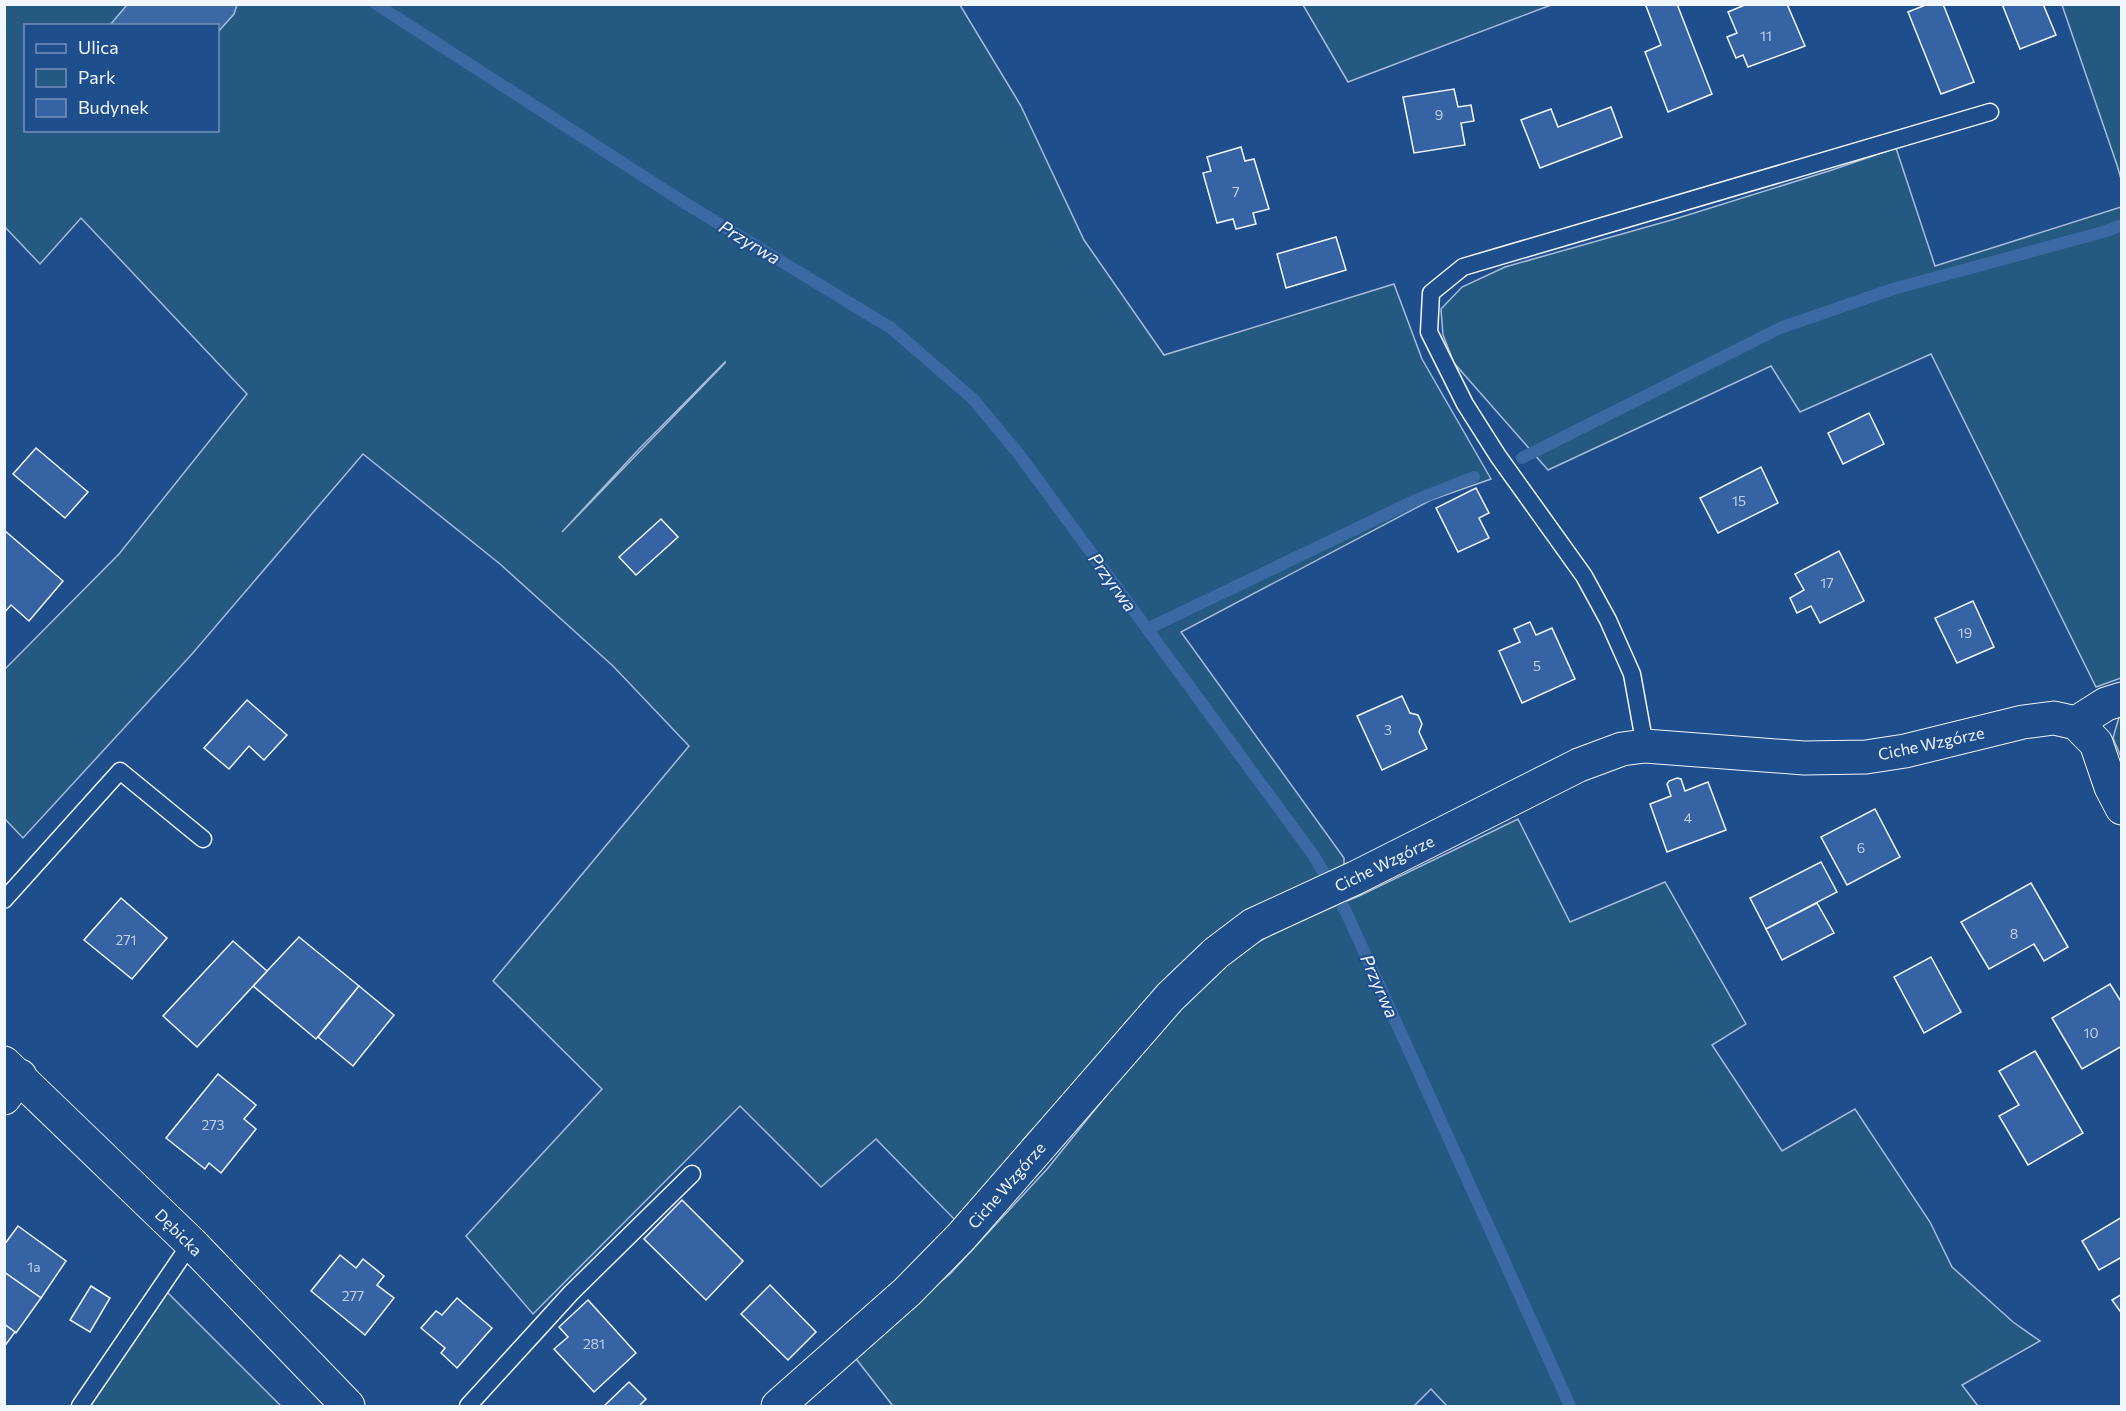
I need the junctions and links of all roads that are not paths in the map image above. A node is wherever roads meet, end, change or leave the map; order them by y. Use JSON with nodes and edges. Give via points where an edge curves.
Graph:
{"nodes":[{"id":1,"x":1990,"y":112,"type":"dead end"},
{"id":2,"x":2121,"y":699,"type":"edge"},
{"id":3,"x":2076,"y":723,"type":"junction"},
{"id":4,"x":1645,"y":746,"type":"junction"},
{"id":5,"x":2121,"y":808,"type":"edge"},
{"id":6,"x":203,"y":839,"type":"dead end"},
{"id":7,"x":4,"y":900,"type":"edge"},
{"id":8,"x":10,"y":1079,"type":"edge"},
{"id":9,"x":692,"y":1174,"type":"dead end"},
{"id":10,"x":191,"y":1243,"type":"junction"},
{"id":11,"x":80,"y":1407,"type":"edge"},
{"id":12,"x":348,"y":1407,"type":"edge"},
{"id":13,"x":468,"y":1407,"type":"edge"},
{"id":14,"x":778,"y":1407,"type":"edge"}],
"edges":[{"from":1,"to":4,"type":"lane","via":[[1463,267],[1431,293],[1429,332],[1465,404],[1584,576],[1608,620],[1632,674]]},
{"from":2,"to":3,"type":"street"},
{"from":3,"to":4,"type":"street","name":"Ciche Wzgórze","via":[[2054,718],[2023,722],[1866,757],[1804,758]]},
{"from":3,"to":5,"type":"street","via":[[2096,743]]},
{"from":4,"to":14,"type":"street","name":"Ciche Wzgórze","via":[[1622,749],[1580,765],[1254,925],[1216,952],[1170,997],[961,1237],[907,1292]]},
{"from":6,"to":7,"type":"lane","via":[[120,771]]},
{"from":8,"to":10,"type":"street","name":"Dębicka"},
{"from":9,"to":13,"type":"lane","via":[[571,1293]]},
{"from":10,"to":11,"type":"lane"},
{"from":10,"to":12,"type":"street","name":"Dębicka"}]}
